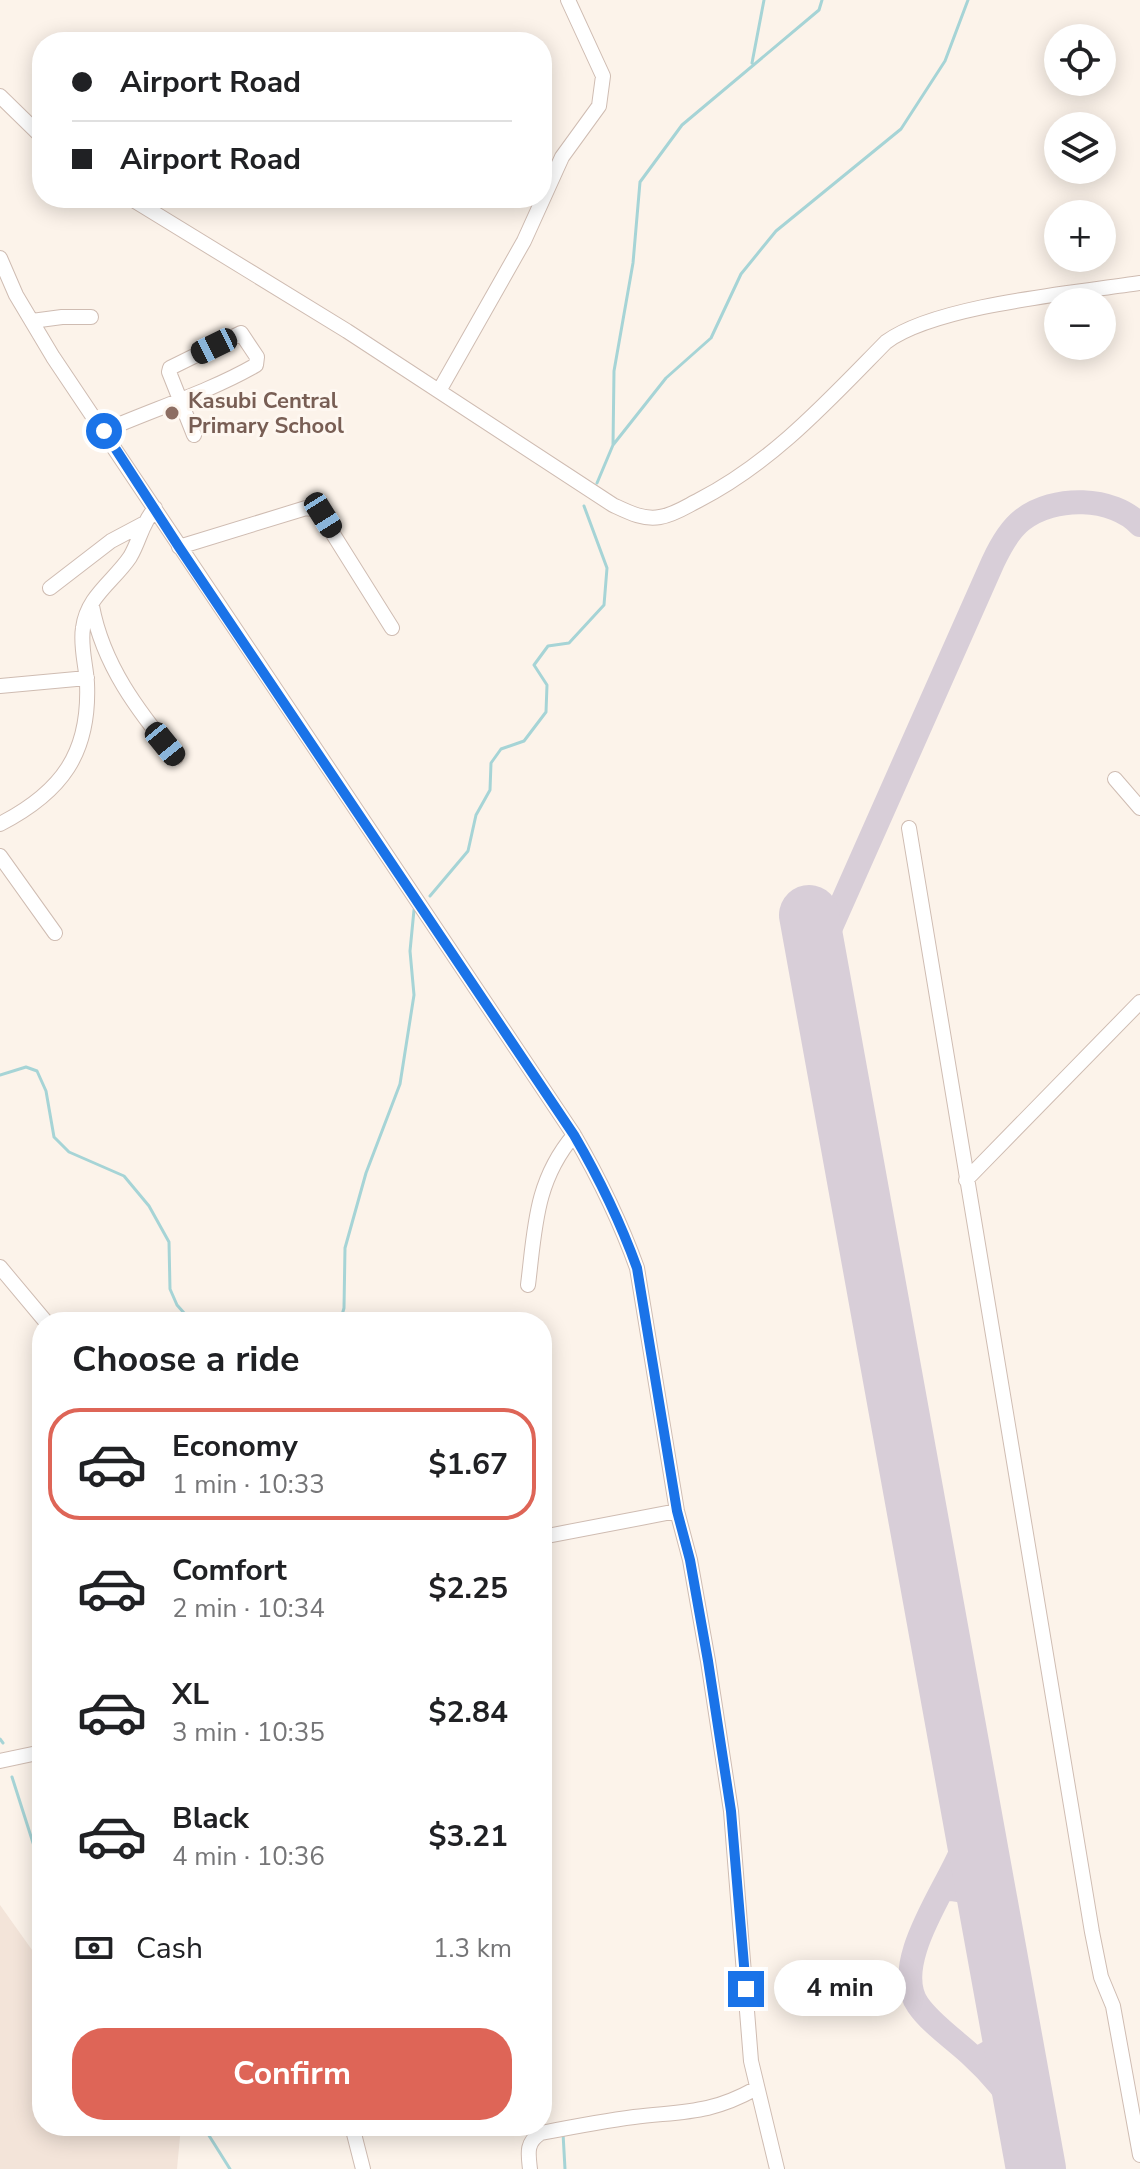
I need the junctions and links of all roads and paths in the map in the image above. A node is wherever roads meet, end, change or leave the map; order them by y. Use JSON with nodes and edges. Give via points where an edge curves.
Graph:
{"nodes":[{"id":1,"x":568,"y":0,"type":"edge"},
{"id":2,"x":0,"y":96,"type":"edge"},
{"id":3,"x":32,"y":127,"type":"edge"},
{"id":4,"x":552,"y":179,"type":"edge"},
{"id":5,"x":146,"y":208,"type":"edge"},
{"id":6,"x":539,"y":208,"type":"edge"},
{"id":7,"x":0,"y":258,"type":"edge"},
{"id":8,"x":1140,"y":283,"type":"edge"},
{"id":9,"x":91,"y":317,"type":"dead end"},
{"id":10,"x":32,"y":321,"type":"junction"},
{"id":11,"x":439,"y":391,"type":"junction"},
{"id":12,"x":180,"y":399,"type":"junction"},
{"id":13,"x":104,"y":431,"type":"junction"},
{"id":14,"x":194,"y":435,"type":"dead end"},
{"id":15,"x":155,"y":508,"type":"junction"},
{"id":16,"x":143,"y":524,"type":"junction"},
{"id":17,"x":179,"y":547,"type":"junction"},
{"id":18,"x":50,"y":588,"type":"dead end"},
{"id":19,"x":92,"y":605,"type":"junction"},
{"id":20,"x":392,"y":628,"type":"dead end"},
{"id":21,"x":87,"y":678,"type":"junction"},
{"id":22,"x":0,"y":686,"type":"edge"},
{"id":23,"x":176,"y":757,"type":"dead end"},
{"id":24,"x":1115,"y":779,"type":"dead end"},
{"id":25,"x":1140,"y":808,"type":"edge"},
{"id":26,"x":0,"y":824,"type":"edge"},
{"id":27,"x":909,"y":828,"type":"dead end"},
{"id":28,"x":0,"y":856,"type":"edge"},
{"id":29,"x":55,"y":933,"type":"dead end"},
{"id":30,"x":1140,"y":1002,"type":"edge"},
{"id":31,"x":574,"y":1135,"type":"junction"},
{"id":32,"x":966,"y":1180,"type":"junction"},
{"id":33,"x":0,"y":1267,"type":"edge"},
{"id":34,"x":528,"y":1285,"type":"dead end"},
{"id":35,"x":38,"y":1312,"type":"edge"},
{"id":36,"x":677,"y":1511,"type":"junction"},
{"id":37,"x":552,"y":1535,"type":"edge"},
{"id":38,"x":32,"y":1754,"type":"edge"},
{"id":39,"x":0,"y":1761,"type":"edge"},
{"id":40,"x":755,"y":2089,"type":"junction"},
{"id":41,"x":552,"y":2131,"type":"edge"},
{"id":42,"x":355,"y":2136,"type":"edge"},
{"id":43,"x":537,"y":2136,"type":"edge"},
{"id":44,"x":1140,"y":2155,"type":"edge"},
{"id":45,"x":363,"y":2169,"type":"edge"},
{"id":46,"x":530,"y":2169,"type":"edge"},
{"id":47,"x":777,"y":2169,"type":"edge"}],
"edges":[{"from":1,"to":4,"type":"street","via":[[603,76],[599,106]]},
{"from":2,"to":3,"type":"street"},
{"from":5,"to":11,"type":"street"},
{"from":6,"to":11,"type":"street"},
{"from":7,"to":10,"type":"street"},
{"from":8,"to":11,"type":"street","via":[[999,305],[902,330],[767,457],[714,492],[661,517],[642,517],[613,505]]},
{"from":9,"to":10,"type":"street"},
{"from":10,"to":13,"type":"street"},
{"from":12,"to":12,"type":"street","via":[[170,368],[241,333],[257,357],[256,365]]},
{"from":12,"to":13,"type":"street"},
{"from":12,"to":14,"type":"street"},
{"from":13,"to":15,"type":"street"},
{"from":15,"to":16,"type":"street"},
{"from":15,"to":17,"type":"street"},
{"from":16,"to":18,"type":"street","via":[[111,541]]},
{"from":16,"to":19,"type":"street","via":[[131,555]]},
{"from":17,"to":20,"type":"street","via":[[306,508],[318,510]]},
{"from":17,"to":31,"type":"street"},
{"from":19,"to":21,"type":"street","via":[[83,629]]},
{"from":19,"to":23,"type":"street","via":[[114,673]]},
{"from":21,"to":22,"type":"street"},
{"from":21,"to":26,"type":"street","via":[[86,729],[71,766],[38,799]]},
{"from":24,"to":25,"type":"street"},
{"from":27,"to":32,"type":"street"},
{"from":28,"to":29,"type":"street"},
{"from":30,"to":32,"type":"street"},
{"from":31,"to":34,"type":"street","via":[[556,1156],[544,1185]]},
{"from":31,"to":36,"type":"street","via":[[617,1216],[637,1268]]},
{"from":32,"to":44,"type":"street","via":[[1092,1932],[1113,2006]]},
{"from":33,"to":35,"type":"street"},
{"from":36,"to":37,"type":"street"},
{"from":36,"to":40,"type":"street","via":[[690,1560],[731,1811]]},
{"from":38,"to":39,"type":"street"},
{"from":40,"to":41,"type":"street","via":[[696,2112]]},
{"from":40,"to":47,"type":"street"},
{"from":42,"to":45,"type":"street"},
{"from":43,"to":46,"type":"street","via":[[528,2148]]}]}
